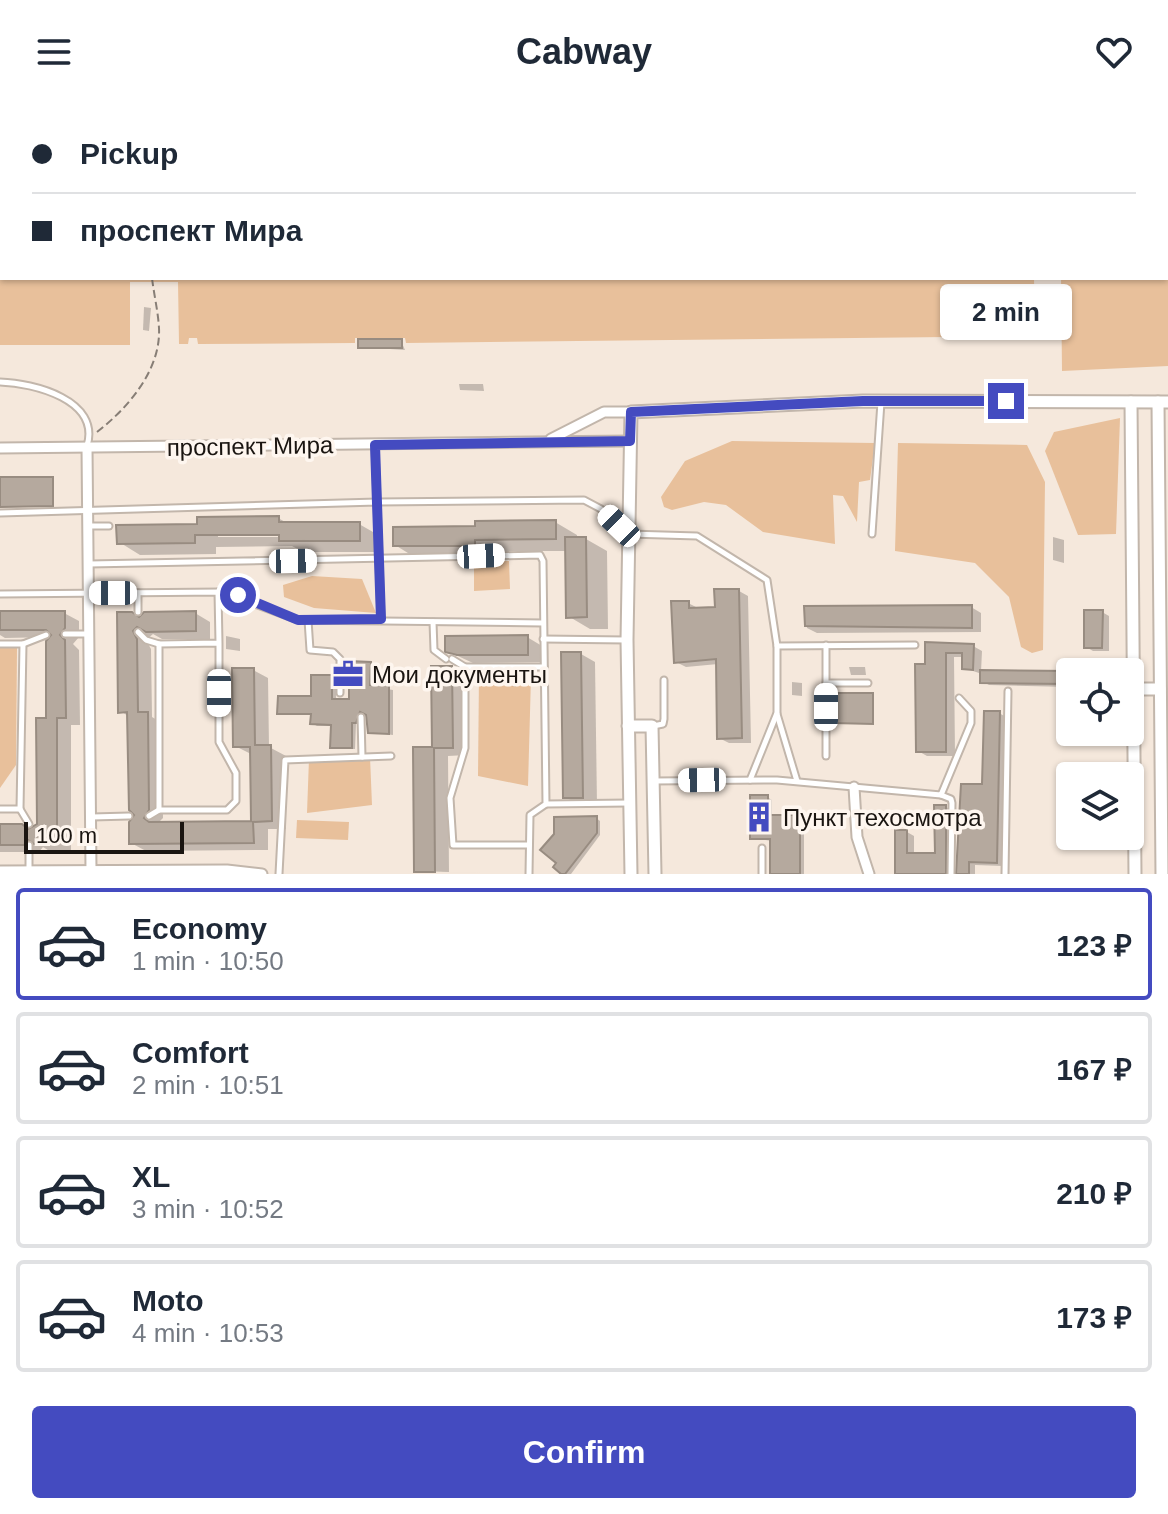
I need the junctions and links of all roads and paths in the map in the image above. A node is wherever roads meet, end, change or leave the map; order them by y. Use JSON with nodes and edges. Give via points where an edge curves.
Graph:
{"nodes":[{"id":1,"x":152,"y":280,"type":"edge"},
{"id":2,"x":0,"y":382,"type":"edge"},
{"id":3,"x":882,"y":401,"type":"junction"},
{"id":4,"x":1131,"y":402,"type":"junction"},
{"id":5,"x":1163,"y":402,"type":"edge"},
{"id":6,"x":631,"y":412,"type":"junction"},
{"id":7,"x":548,"y":441,"type":"junction"},
{"id":8,"x":630,"y":441,"type":"junction"},
{"id":9,"x":88,"y":442,"type":"junction"},
{"id":10,"x":375,"y":445,"type":"junction"},
{"id":11,"x":0,"y":448,"type":"edge"},
{"id":12,"x":377,"y":502,"type":"junction"},
{"id":13,"x":87,"y":512,"type":"junction"},
{"id":14,"x":0,"y":513,"type":"edge"},
{"id":15,"x":87,"y":526,"type":"junction"},
{"id":16,"x":109,"y":526,"type":"dead end"},
{"id":17,"x":629,"y":534,"type":"junction"},
{"id":18,"x":872,"y":534,"type":"dead end"},
{"id":19,"x":379,"y":560,"type":"junction"},
{"id":20,"x":88,"y":564,"type":"junction"},
{"id":21,"x":218,"y":592,"type":"junction"},
{"id":22,"x":89,"y":593,"type":"junction"},
{"id":23,"x":138,"y":593,"type":"junction"},
{"id":24,"x":0,"y":594,"type":"edge"},
{"id":25,"x":138,"y":612,"type":"dead end"},
{"id":26,"x":381,"y":619,"type":"junction"},
{"id":27,"x":308,"y":620,"type":"junction"},
{"id":28,"x":433,"y":622,"type":"junction"},
{"id":29,"x":543,"y":623,"type":"junction"},
{"id":30,"x":138,"y":632,"type":"dead end"},
{"id":31,"x":65,"y":634,"type":"dead end"},
{"id":32,"x":89,"y":634,"type":"junction"},
{"id":33,"x":46,"y":635,"type":"dead end"},
{"id":34,"x":543,"y":639,"type":"junction"},
{"id":35,"x":627,"y":640,"type":"junction"},
{"id":36,"x":219,"y":643,"type":"junction"},
{"id":37,"x":0,"y":644,"type":"edge"},
{"id":38,"x":23,"y":644,"type":"junction"},
{"id":39,"x":159,"y":644,"type":"junction"},
{"id":40,"x":826,"y":645,"type":"junction"},
{"id":41,"x":915,"y":645,"type":"dead end"},
{"id":42,"x":777,"y":646,"type":"junction"},
{"id":43,"x":1134,"y":658,"type":"edge"},
{"id":44,"x":465,"y":667,"type":"junction"},
{"id":45,"x":544,"y":667,"type":"junction"},
{"id":46,"x":664,"y":680,"type":"dead end"},
{"id":47,"x":826,"y":683,"type":"junction"},
{"id":48,"x":868,"y":683,"type":"dead end"},
{"id":49,"x":1144,"y":689,"type":"edge"},
{"id":50,"x":1160,"y":689,"type":"junction"},
{"id":51,"x":1008,"y":691,"type":"dead end"},
{"id":52,"x":340,"y":693,"type":"dead end"},
{"id":53,"x":959,"y":698,"type":"dead end"},
{"id":54,"x":777,"y":713,"type":"junction"},
{"id":55,"x":361,"y":717,"type":"dead end"},
{"id":56,"x":628,"y":726,"type":"junction"},
{"id":57,"x":652,"y":726,"type":"junction"},
{"id":58,"x":1164,"y":735,"type":"edge"},
{"id":59,"x":1134,"y":746,"type":"edge"},
{"id":60,"x":391,"y":756,"type":"dead end"},
{"id":61,"x":826,"y":756,"type":"dead end"},
{"id":62,"x":362,"y":757,"type":"junction"},
{"id":63,"x":750,"y":780,"type":"junction"},
{"id":64,"x":653,"y":781,"type":"junction"},
{"id":65,"x":797,"y":781,"type":"junction"},
{"id":66,"x":854,"y":787,"type":"junction"},
{"id":67,"x":941,"y":795,"type":"junction"},
{"id":68,"x":629,"y":803,"type":"junction"},
{"id":69,"x":546,"y":804,"type":"junction"},
{"id":70,"x":0,"y":809,"type":"edge"},
{"id":71,"x":20,"y":809,"type":"junction"},
{"id":72,"x":159,"y":810,"type":"junction"},
{"id":73,"x":129,"y":816,"type":"dead end"},
{"id":74,"x":149,"y":816,"type":"dead end"},
{"id":75,"x":91,"y":817,"type":"junction"},
{"id":76,"x":29,"y":824,"type":"dead end"},
{"id":77,"x":29,"y":845,"type":"dead end"},
{"id":78,"x":529,"y":845,"type":"junction"},
{"id":79,"x":762,"y":848,"type":"dead end"},
{"id":80,"x":91,"y":870,"type":"junction"},
{"id":81,"x":0,"y":871,"type":"edge"},
{"id":82,"x":29,"y":871,"type":"junction"},
{"id":83,"x":262,"y":874,"type":"edge"},
{"id":84,"x":279,"y":874,"type":"edge"},
{"id":85,"x":529,"y":874,"type":"edge"},
{"id":86,"x":631,"y":874,"type":"edge"},
{"id":87,"x":655,"y":874,"type":"edge"},
{"id":88,"x":762,"y":874,"type":"edge"},
{"id":89,"x":869,"y":874,"type":"edge"},
{"id":90,"x":951,"y":874,"type":"edge"},
{"id":91,"x":1005,"y":874,"type":"edge"},
{"id":92,"x":1135,"y":874,"type":"edge"},
{"id":93,"x":1162,"y":874,"type":"edge"}],
"edges":[{"from":1,"to":9,"type":"path","via":[[159,330],[156,356],[131,402]]},
{"from":2,"to":9,"type":"lane","via":[[45,389],[66,399],[82,414]]},
{"from":3,"to":4,"type":"street","name":"проспект Мира"},
{"from":3,"to":6,"type":"street","name":"проспект Мира"},
{"from":3,"to":18,"type":"lane"},
{"from":4,"to":5,"type":"street","name":"проспект Мира"},
{"from":4,"to":43,"type":"street"},
{"from":5,"to":50,"type":"street"},
{"from":6,"to":7,"type":"street","name":"проспект Мира","via":[[604,412]]},
{"from":6,"to":8,"type":"street"},
{"from":7,"to":8,"type":"street","name":"проспект Мира"},
{"from":7,"to":10,"type":"street","name":"проспект Мира"},
{"from":8,"to":17,"type":"street"},
{"from":9,"to":10,"type":"street","name":"проспект Мира"},
{"from":9,"to":11,"type":"street","name":"проспект Мира"},
{"from":9,"to":13,"type":"street"},
{"from":10,"to":12,"type":"lane"},
{"from":12,"to":13,"type":"lane"},
{"from":12,"to":17,"type":"lane","via":[[584,500]]},
{"from":12,"to":19,"type":"lane"},
{"from":13,"to":14,"type":"lane"},
{"from":13,"to":15,"type":"street"},
{"from":15,"to":16,"type":"lane"},
{"from":15,"to":20,"type":"street"},
{"from":17,"to":35,"type":"street"},
{"from":17,"to":42,"type":"lane","via":[[697,536],[767,580]]},
{"from":19,"to":20,"type":"lane"},
{"from":19,"to":26,"type":"lane"},
{"from":19,"to":29,"type":"lane","via":[[540,555]]},
{"from":20,"to":22,"type":"street"},
{"from":21,"to":23,"type":"lane"},
{"from":21,"to":27,"type":"lane"},
{"from":21,"to":36,"type":"lane"},
{"from":22,"to":23,"type":"lane"},
{"from":22,"to":24,"type":"lane"},
{"from":22,"to":32,"type":"street"},
{"from":23,"to":25,"type":"lane"},
{"from":26,"to":27,"type":"lane"},
{"from":26,"to":28,"type":"lane"},
{"from":27,"to":52,"type":"lane","via":[[310,650],[333,652],[340,659]]},
{"from":28,"to":29,"type":"lane"},
{"from":28,"to":44,"type":"lane","via":[[434,650]]},
{"from":29,"to":34,"type":"lane"},
{"from":30,"to":39,"type":"lane"},
{"from":31,"to":32,"type":"lane"},
{"from":32,"to":75,"type":"street"},
{"from":33,"to":38,"type":"lane"},
{"from":34,"to":35,"type":"lane"},
{"from":34,"to":45,"type":"lane"},
{"from":35,"to":56,"type":"street"},
{"from":36,"to":39,"type":"lane"},
{"from":36,"to":72,"type":"lane","via":[[219,742],[236,773],[236,801],[227,810]]},
{"from":37,"to":38,"type":"lane"},
{"from":38,"to":71,"type":"lane"},
{"from":39,"to":72,"type":"lane"},
{"from":40,"to":41,"type":"lane"},
{"from":40,"to":42,"type":"lane"},
{"from":40,"to":47,"type":"lane"},
{"from":42,"to":54,"type":"lane"},
{"from":44,"to":45,"type":"lane"},
{"from":44,"to":78,"type":"lane","via":[[465,748],[450,798],[451,839],[459,847]]},
{"from":45,"to":69,"type":"lane"},
{"from":46,"to":57,"type":"lane","via":[[663,724]]},
{"from":47,"to":48,"type":"lane"},
{"from":47,"to":61,"type":"lane"},
{"from":49,"to":50,"type":"street"},
{"from":50,"to":58,"type":"street"},
{"from":51,"to":91,"type":"lane"},
{"from":53,"to":67,"type":"lane","via":[[971,711],[971,723]]},
{"from":54,"to":63,"type":"lane"},
{"from":54,"to":65,"type":"lane"},
{"from":55,"to":62,"type":"lane"},
{"from":56,"to":57,"type":"street"},
{"from":56,"to":68,"type":"street"},
{"from":57,"to":64,"type":"street"},
{"from":58,"to":93,"type":"street"},
{"from":59,"to":92,"type":"street"},
{"from":60,"to":62,"type":"lane"},
{"from":62,"to":84,"type":"lane","via":[[285,760]]},
{"from":63,"to":64,"type":"lane"},
{"from":63,"to":65,"type":"lane"},
{"from":64,"to":87,"type":"street"},
{"from":65,"to":66,"type":"lane"},
{"from":66,"to":67,"type":"lane"},
{"from":66,"to":89,"type":"street","via":[[857,837]]},
{"from":67,"to":90,"type":"lane","via":[[952,803]]},
{"from":68,"to":69,"type":"lane"},
{"from":68,"to":86,"type":"street"},
{"from":69,"to":78,"type":"lane","via":[[530,815]]},
{"from":70,"to":71,"type":"lane"},
{"from":71,"to":76,"type":"lane"},
{"from":72,"to":74,"type":"lane"},
{"from":73,"to":75,"type":"lane"},
{"from":75,"to":80,"type":"street"},
{"from":77,"to":82,"type":"lane"},
{"from":78,"to":85,"type":"lane"},
{"from":79,"to":88,"type":"lane"},
{"from":80,"to":82,"type":"street"},
{"from":80,"to":83,"type":"street"},
{"from":81,"to":82,"type":"street"}]}
